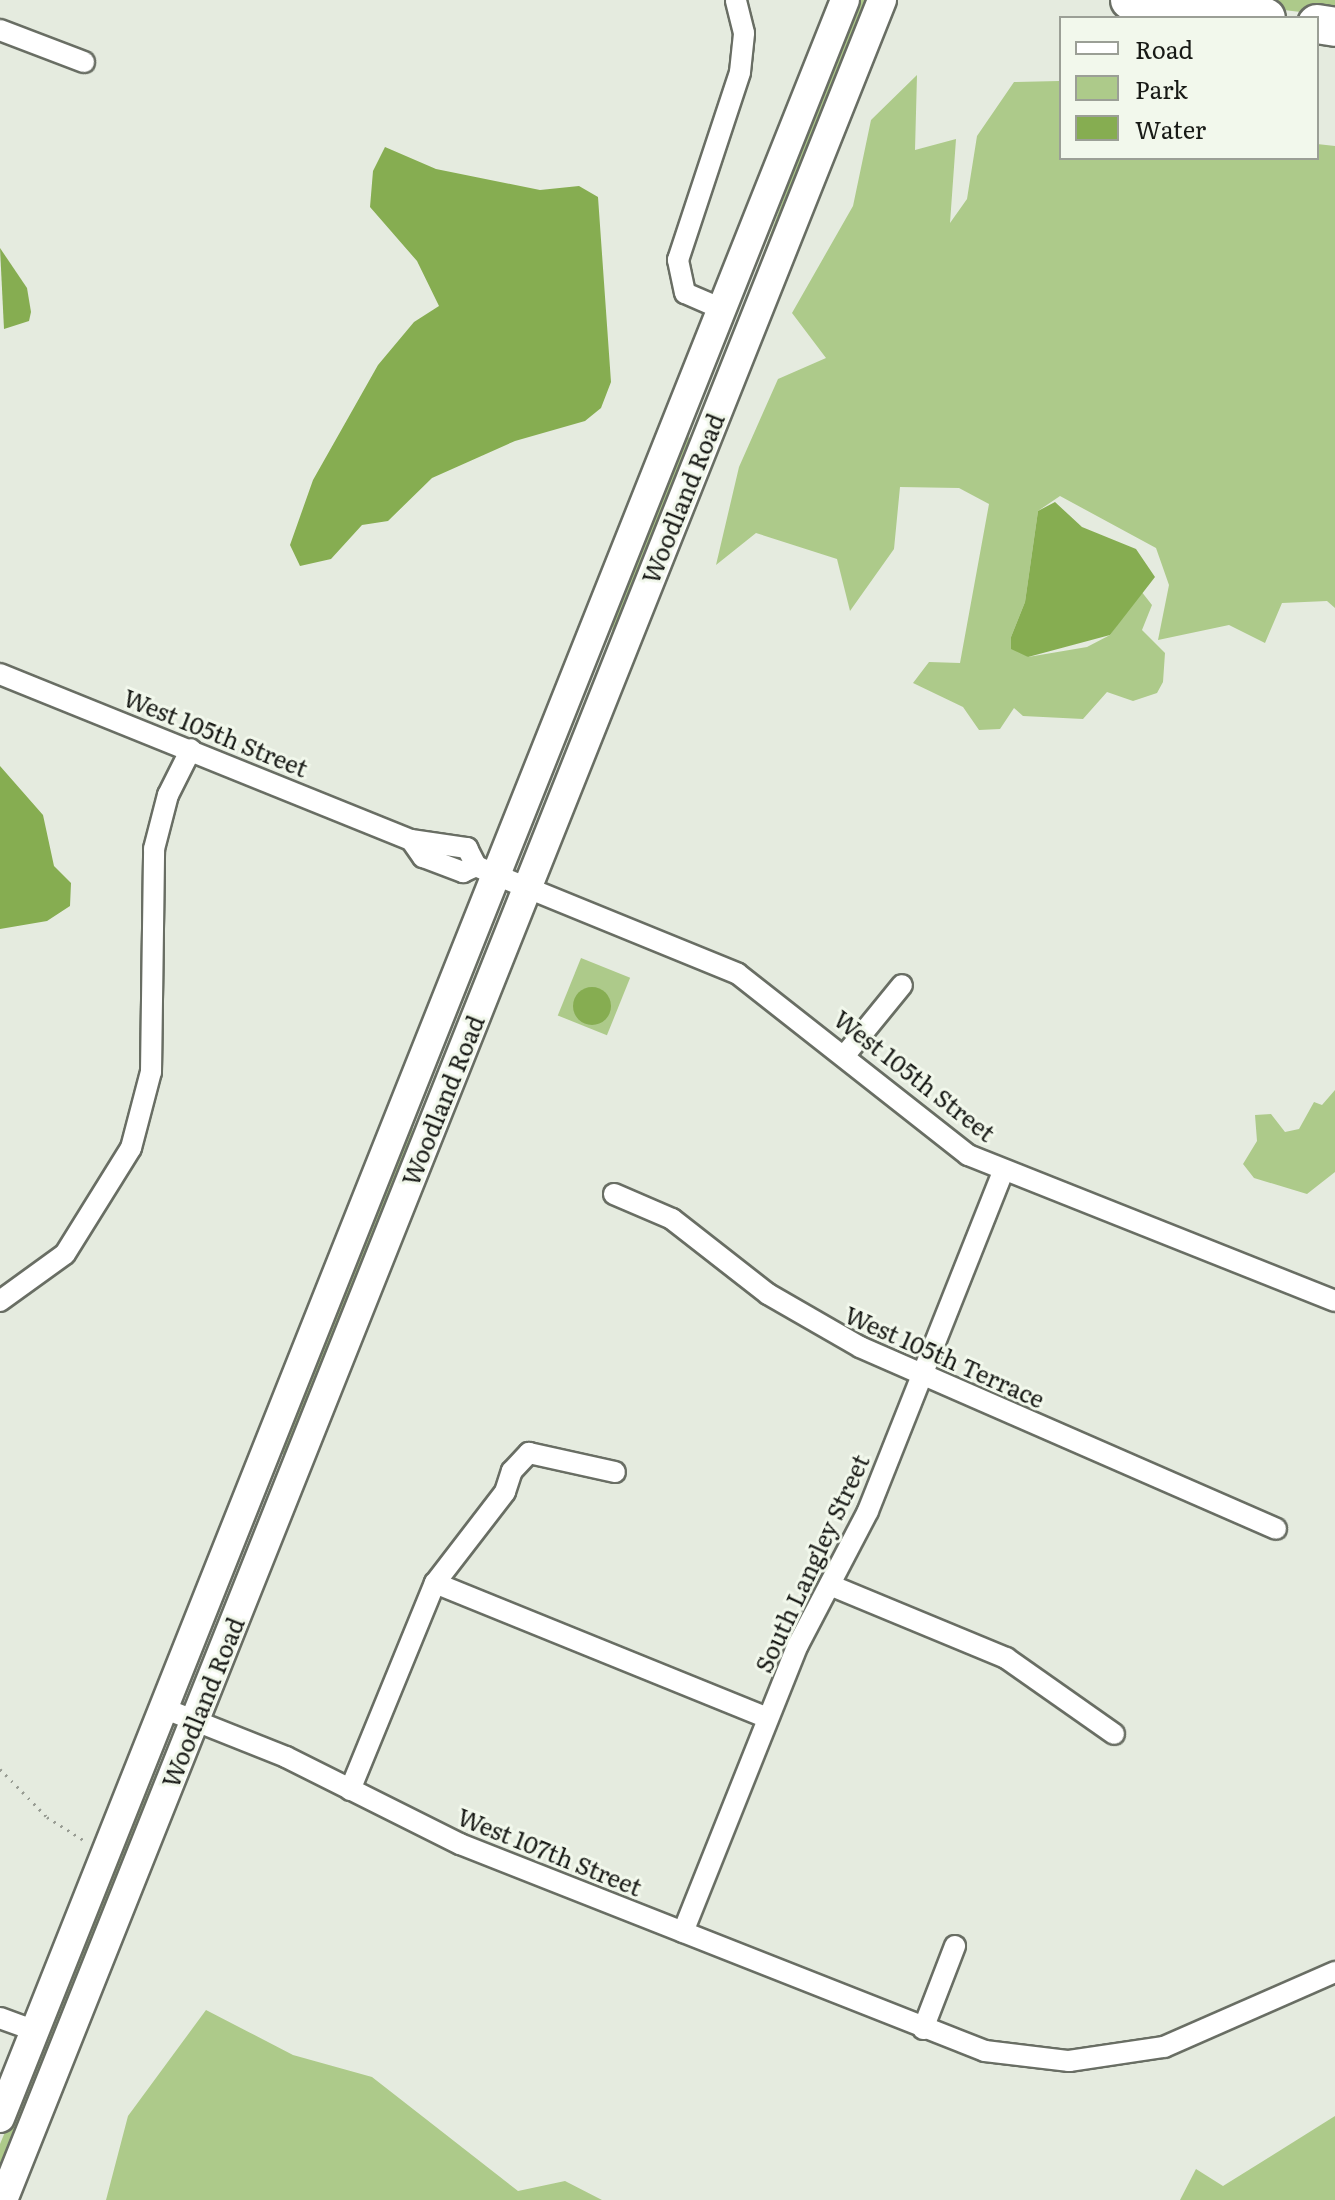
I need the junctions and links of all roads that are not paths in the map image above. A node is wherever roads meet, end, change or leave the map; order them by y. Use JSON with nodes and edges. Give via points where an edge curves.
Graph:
{"nodes":[{"id":1,"x":736,"y":0,"type":"edge"},
{"id":2,"x":845,"y":0,"type":"edge"},
{"id":3,"x":882,"y":0,"type":"edge"},
{"id":4,"x":1130,"y":0,"type":"edge"},
{"id":5,"x":1251,"y":16,"type":"edge"},
{"id":6,"x":0,"y":30,"type":"edge"},
{"id":7,"x":84,"y":62,"type":"dead end"},
{"id":8,"x":722,"y":309,"type":"junction"},
{"id":9,"x":701,"y":361,"type":"junction"},
{"id":10,"x":714,"y":419,"type":"junction"},
{"id":11,"x":0,"y":674,"type":"edge"},
{"id":12,"x":191,"y":749,"type":"junction"},
{"id":13,"x":486,"y":871,"type":"junction"},
{"id":14,"x":528,"y":887,"type":"junction"},
{"id":15,"x":902,"y":985,"type":"dead end"},
{"id":16,"x":845,"y":1055,"type":"junction"},
{"id":17,"x":1003,"y":1171,"type":"junction"},
{"id":18,"x":614,"y":1194,"type":"dead end"},
{"id":19,"x":0,"y":1301,"type":"edge"},
{"id":20,"x":1335,"y":1301,"type":"edge"},
{"id":21,"x":923,"y":1373,"type":"junction"},
{"id":22,"x":615,"y":1472,"type":"dead end"},
{"id":23,"x":1276,"y":1529,"type":"dead end"},
{"id":24,"x":435,"y":1583,"type":"junction"},
{"id":25,"x":830,"y":1585,"type":"junction"},
{"id":26,"x":163,"y":1708,"type":"junction"},
{"id":27,"x":768,"y":1718,"type":"junction"},
{"id":28,"x":194,"y":1721,"type":"junction"},
{"id":29,"x":1114,"y":1734,"type":"dead end"},
{"id":30,"x":350,"y":1790,"type":"junction"},
{"id":31,"x":683,"y":1932,"type":"junction"},
{"id":32,"x":955,"y":1946,"type":"dead end"},
{"id":33,"x":1335,"y":1972,"type":"edge"},
{"id":34,"x":0,"y":2018,"type":"edge"},
{"id":35,"x":923,"y":2029,"type":"junction"},
{"id":36,"x":35,"y":2031,"type":"junction"},
{"id":37,"x":0,"y":2118,"type":"edge"},
{"id":38,"x":3,"y":2200,"type":"edge"}],
"edges":[{"from":1,"to":8,"type":"street","via":[[744,33],[740,72],[678,260],[685,293]]},
{"from":2,"to":8,"type":"main road","name":"Woodland Road"},
{"from":3,"to":10,"type":"main road","name":"Woodland Road"},
{"from":4,"to":5,"type":"highway"},
{"from":6,"to":7,"type":"street"},
{"from":8,"to":9,"type":"main road","name":"Woodland Road"},
{"from":9,"to":10,"type":"main road"},
{"from":9,"to":13,"type":"main road","name":"Woodland Road"},
{"from":10,"to":14,"type":"main road","name":"Woodland Road"},
{"from":11,"to":12,"type":"street","name":"West 105th Street"},
{"from":12,"to":13,"type":"street","name":"West 105th Street","via":[[411,840],[467,848]]},
{"from":12,"to":19,"type":"street","via":[[168,795],[154,849],[151,1072],[131,1148],[65,1254]]},
{"from":13,"to":14,"type":"street","name":"West 105th Street"},
{"from":13,"to":26,"type":"main road","name":"Woodland Road"},
{"from":14,"to":16,"type":"street","name":"West 105th Street","via":[[738,974]]},
{"from":14,"to":28,"type":"main road","name":"Woodland Road"},
{"from":15,"to":16,"type":"street"},
{"from":16,"to":17,"type":"street","name":"West 105th Street","via":[[968,1155]]},
{"from":17,"to":20,"type":"street","name":"West 105th Street"},
{"from":17,"to":21,"type":"street","name":"South Langley Street"},
{"from":18,"to":21,"type":"street","name":"West 105th Terrace","via":[[672,1219],[825,1330]]},
{"from":21,"to":23,"type":"street","name":"West 105th Terrace"},
{"from":21,"to":25,"type":"street","name":"South Langley Street","via":[[868,1511]]},
{"from":22,"to":24,"type":"street","via":[[529,1453]]},
{"from":24,"to":27,"type":"street"},
{"from":24,"to":30,"type":"street"},
{"from":25,"to":27,"type":"street","name":"South Langley Street"},
{"from":25,"to":29,"type":"street","via":[[1006,1658]]},
{"from":26,"to":28,"type":"street","name":"West 107th Street"},
{"from":26,"to":36,"type":"main road","name":"Woodland Road"},
{"from":27,"to":31,"type":"street","name":"South Langley Street"},
{"from":28,"to":30,"type":"street","name":"West 107th Street"},
{"from":28,"to":38,"type":"main road","name":"Woodland Road"},
{"from":30,"to":31,"type":"street","name":"West 107th Street","via":[[460,1844]]},
{"from":31,"to":35,"type":"street","name":"West 107th Street"},
{"from":32,"to":35,"type":"street"},
{"from":33,"to":35,"type":"street","name":"West 107th Street","via":[[1164,2047],[1069,2061],[985,2051]]},
{"from":34,"to":36,"type":"street"},
{"from":36,"to":37,"type":"main road","name":"Woodland Road"}]}
